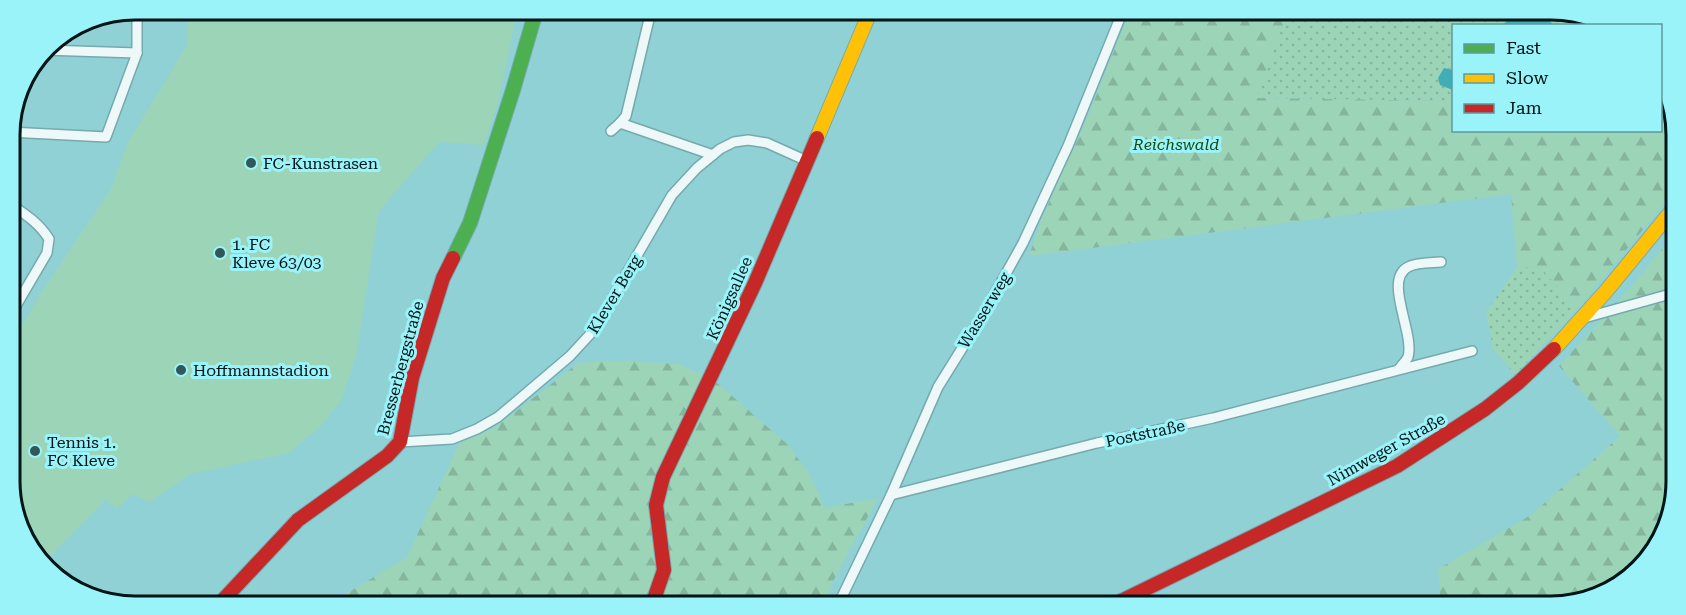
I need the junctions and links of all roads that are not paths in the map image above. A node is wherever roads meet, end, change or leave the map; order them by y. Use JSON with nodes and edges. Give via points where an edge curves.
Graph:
{"nodes":[{"id":1,"x":137,"y":20,"type":"edge"},
{"id":2,"x":533,"y":20,"type":"edge"},
{"id":3,"x":649,"y":20,"type":"edge"},
{"id":4,"x":867,"y":20,"type":"edge"},
{"id":5,"x":1120,"y":20,"type":"edge"},
{"id":6,"x":56,"y":50,"type":"edge"},
{"id":7,"x":136,"y":53,"type":"junction"},
{"id":8,"x":620,"y":123,"type":"junction"},
{"id":9,"x":611,"y":131,"type":"dead end"},
{"id":10,"x":20,"y":133,"type":"edge"},
{"id":11,"x":713,"y":155,"type":"junction"},
{"id":12,"x":807,"y":161,"type":"junction"},
{"id":13,"x":20,"y":211,"type":"edge"},
{"id":14,"x":1666,"y":218,"type":"edge"},
{"id":15,"x":1441,"y":262,"type":"dead end"},
{"id":16,"x":1666,"y":295,"type":"edge"},
{"id":17,"x":20,"y":299,"type":"edge"},
{"id":18,"x":1584,"y":318,"type":"junction"},
{"id":19,"x":1472,"y":351,"type":"dead end"},
{"id":20,"x":1399,"y":369,"type":"junction"},
{"id":21,"x":400,"y":442,"type":"junction"},
{"id":22,"x":891,"y":495,"type":"junction"},
{"id":23,"x":1133,"y":595,"type":"edge"},
{"id":24,"x":226,"y":596,"type":"edge"},
{"id":25,"x":655,"y":596,"type":"edge"},
{"id":26,"x":842,"y":596,"type":"edge"}],
"edges":[{"from":1,"to":7,"type":"street"},
{"from":2,"to":21,"type":"street","name":"Bresserbergstraße","via":[[470,223],[443,278],[428,325],[412,378]]},
{"from":3,"to":8,"type":"street","via":[[626,116]]},
{"from":4,"to":12,"type":"street","name":"Königsallee"},
{"from":5,"to":22,"type":"street","name":"Wasserweg","via":[[1032,224],[938,387]]},
{"from":6,"to":7,"type":"street"},
{"from":7,"to":10,"type":"street","via":[[106,137]]},
{"from":8,"to":9,"type":"street"},
{"from":8,"to":11,"type":"street"},
{"from":11,"to":12,"type":"street","name":"Klever Berg","via":[[734,142],[748,141],[766,143]]},
{"from":11,"to":21,"type":"street","name":"Klever Berg","via":[[672,195],[594,330],[570,356],[498,417],[477,429],[452,439]]},
{"from":12,"to":25,"type":"street","name":"Königsallee","via":[[736,325],[663,477],[656,505],[664,570]]},
{"from":13,"to":17,"type":"street","via":[[50,239],[47,253]]},
{"from":14,"to":18,"type":"street","name":"Nimweger Straße"},
{"from":15,"to":20,"type":"street","via":[[1409,266],[1401,273],[1397,287],[1408,333],[1408,357]]},
{"from":16,"to":18,"type":"street"},
{"from":18,"to":23,"type":"street","name":"Nimweger Straße","via":[[1515,385],[1442,440],[1397,466]]},
{"from":19,"to":20,"type":"street","name":"Poststraße"},
{"from":20,"to":22,"type":"street","name":"Poststraße"},
{"from":21,"to":24,"type":"street","name":"Bresserbergstraße","via":[[387,456],[297,520]]},
{"from":22,"to":26,"type":"street","name":"Wasserweg"}]}
